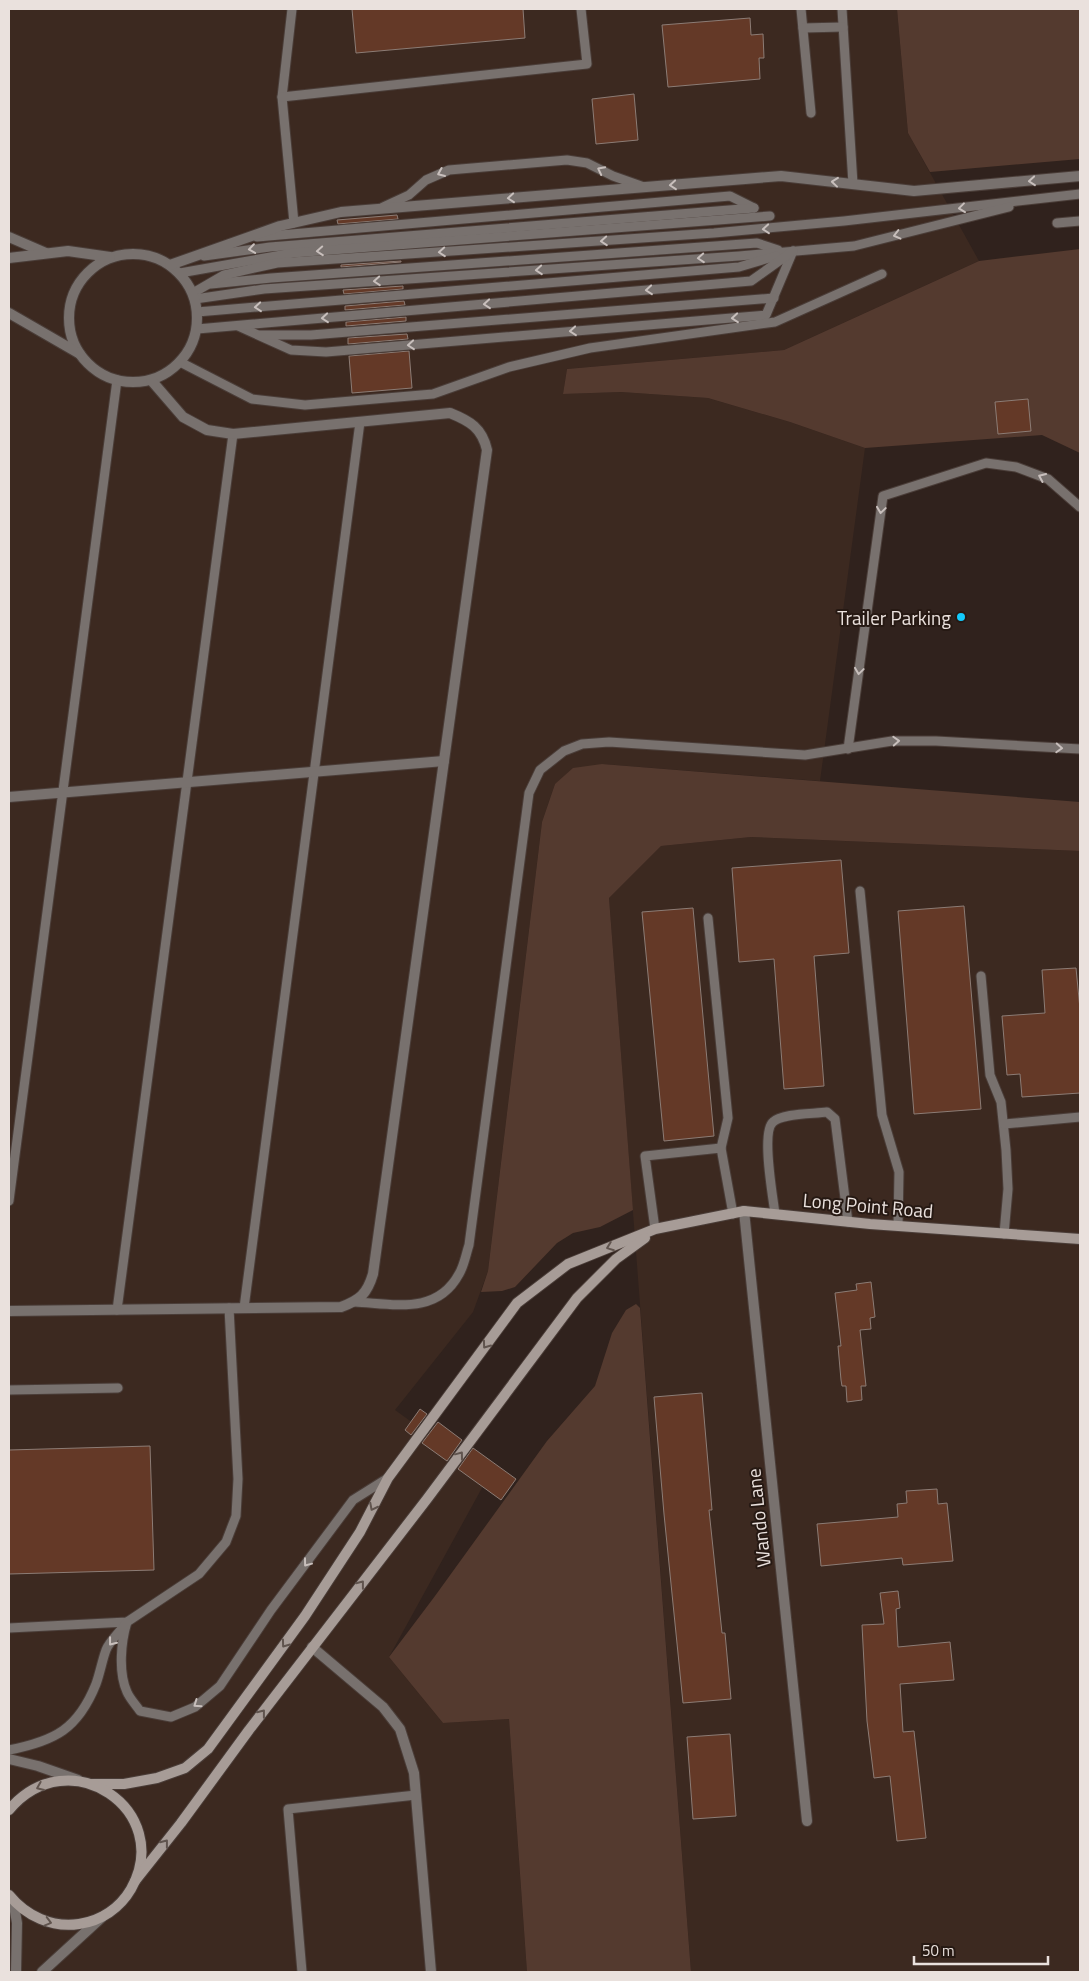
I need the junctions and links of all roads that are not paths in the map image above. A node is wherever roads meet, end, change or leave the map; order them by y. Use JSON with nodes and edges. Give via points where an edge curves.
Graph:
{"nodes":[{"id":1,"x":292,"y":9,"type":"edge"},
{"id":2,"x":581,"y":9,"type":"edge"},
{"id":3,"x":801,"y":9,"type":"edge"},
{"id":4,"x":842,"y":9,"type":"edge"},
{"id":5,"x":843,"y":27,"type":"junction"},
{"id":6,"x":803,"y":28,"type":"junction"},
{"id":7,"x":282,"y":97,"type":"junction"},
{"id":8,"x":811,"y":113,"type":"dead end"},
{"id":9,"x":1080,"y":176,"type":"edge"},
{"id":10,"x":853,"y":184,"type":"junction"},
{"id":11,"x":646,"y":187,"type":"junction"},
{"id":12,"x":1080,"y":194,"type":"edge"},
{"id":13,"x":1046,"y":198,"type":"junction"},
{"id":14,"x":754,"y":208,"type":"junction"},
{"id":15,"x":380,"y":209,"type":"junction"},
{"id":16,"x":770,"y":216,"type":"junction"},
{"id":17,"x":1080,"y":221,"type":"edge"},
{"id":18,"x":294,"y":223,"type":"junction"},
{"id":19,"x":1057,"y":223,"type":"dead end"},
{"id":20,"x":790,"y":226,"type":"junction"},
{"id":21,"x":9,"y":236,"type":"edge"},
{"id":22,"x":247,"y":238,"type":"junction"},
{"id":23,"x":793,"y":251,"type":"junction"},
{"id":24,"x":783,"y":252,"type":"junction"},
{"id":25,"x":47,"y":254,"type":"junction"},
{"id":26,"x":111,"y":257,"type":"junction"},
{"id":27,"x":9,"y":258,"type":"edge"},
{"id":28,"x":189,"y":258,"type":"junction"},
{"id":29,"x":170,"y":265,"type":"junction"},
{"id":30,"x":180,"y":273,"type":"junction"},
{"id":31,"x":882,"y":274,"type":"dead end"},
{"id":32,"x":208,"y":285,"type":"junction"},
{"id":33,"x":194,"y":296,"type":"junction"},
{"id":34,"x":774,"y":298,"type":"junction"},
{"id":35,"x":197,"y":312,"type":"junction"},
{"id":36,"x":9,"y":314,"type":"edge"},
{"id":37,"x":236,"y":326,"type":"junction"},
{"id":38,"x":197,"y":330,"type":"junction"},
{"id":39,"x":258,"y":335,"type":"junction"},
{"id":40,"x":80,"y":354,"type":"junction"},
{"id":41,"x":180,"y":362,"type":"junction"},
{"id":42,"x":117,"y":380,"type":"junction"},
{"id":43,"x":151,"y":380,"type":"junction"},
{"id":44,"x":360,"y":422,"type":"junction"},
{"id":45,"x":233,"y":434,"type":"junction"},
{"id":46,"x":1080,"y":507,"type":"edge"},
{"id":47,"x":848,"y":749,"type":"junction"},
{"id":48,"x":1080,"y":749,"type":"edge"},
{"id":49,"x":444,"y":761,"type":"junction"},
{"id":50,"x":314,"y":772,"type":"junction"},
{"id":51,"x":187,"y":782,"type":"junction"},
{"id":52,"x":62,"y":792,"type":"junction"},
{"id":53,"x":9,"y":797,"type":"edge"},
{"id":54,"x":860,"y":891,"type":"dead end"},
{"id":55,"x":708,"y":918,"type":"dead end"},
{"id":56,"x":981,"y":976,"type":"dead end"},
{"id":57,"x":1080,"y":1118,"type":"edge"},
{"id":58,"x":1004,"y":1124,"type":"junction"},
{"id":59,"x":721,"y":1148,"type":"junction"},
{"id":60,"x":9,"y":1201,"type":"edge"},
{"id":61,"x":744,"y":1211,"type":"junction"},
{"id":62,"x":733,"y":1214,"type":"junction"},
{"id":63,"x":775,"y":1214,"type":"junction"},
{"id":64,"x":848,"y":1222,"type":"junction"},
{"id":65,"x":898,"y":1226,"type":"junction"},
{"id":66,"x":655,"y":1229,"type":"junction"},
{"id":67,"x":1004,"y":1234,"type":"junction"},
{"id":68,"x":1080,"y":1239,"type":"edge"},
{"id":69,"x":355,"y":1302,"type":"junction"},
{"id":70,"x":230,"y":1308,"type":"junction"},
{"id":71,"x":244,"y":1308,"type":"junction"},
{"id":72,"x":117,"y":1310,"type":"junction"},
{"id":73,"x":9,"y":1311,"type":"edge"},
{"id":74,"x":118,"y":1388,"type":"dead end"},
{"id":75,"x":9,"y":1390,"type":"edge"},
{"id":76,"x":388,"y":1478,"type":"junction"},
{"id":77,"x":127,"y":1622,"type":"junction"},
{"id":78,"x":9,"y":1628,"type":"edge"},
{"id":79,"x":312,"y":1647,"type":"junction"},
{"id":80,"x":9,"y":1750,"type":"edge"},
{"id":81,"x":9,"y":1759,"type":"edge"},
{"id":82,"x":78,"y":1780,"type":"junction"},
{"id":83,"x":92,"y":1784,"type":"junction"},
{"id":84,"x":416,"y":1795,"type":"junction"},
{"id":85,"x":9,"y":1810,"type":"edge"},
{"id":86,"x":806,"y":1821,"type":"dead end"},
{"id":87,"x":135,"y":1881,"type":"junction"},
{"id":88,"x":11,"y":1898,"type":"edge"},
{"id":89,"x":102,"y":1917,"type":"junction"},
{"id":90,"x":16,"y":1972,"type":"edge"},
{"id":91,"x":42,"y":1972,"type":"edge"},
{"id":92,"x":302,"y":1972,"type":"edge"},
{"id":93,"x":431,"y":1972,"type":"edge"}],
"edges":[{"from":1,"to":7,"type":"lane"},
{"from":2,"to":7,"type":"lane","via":[[587,64]]},
{"from":3,"to":6,"type":"lane"},
{"from":4,"to":5,"type":"lane"},
{"from":5,"to":6,"type":"lane"},
{"from":5,"to":10,"type":"lane"},
{"from":6,"to":8,"type":"lane"},
{"from":7,"to":18,"type":"lane"},
{"from":9,"to":10,"type":"street","one_way":true,"via":[[914,191]]},
{"from":10,"to":11,"type":"street","one_way":true,"via":[[781,176]]},
{"from":11,"to":15,"type":"street","one_way":true},
{"from":11,"to":15,"type":"lane","one_way":true,"via":[[586,163],[567,160],[478,167],[449,170],[426,180],[409,195]]},
{"from":12,"to":13,"type":"lane"},
{"from":13,"to":20,"type":"lane","one_way":true},
{"from":13,"to":23,"type":"lane","one_way":true,"via":[[854,246]]},
{"from":14,"to":16,"type":"lane"},
{"from":14,"to":22,"type":"lane","via":[[730,196]]},
{"from":14,"to":28,"type":"lane","one_way":true,"via":[[270,247]]},
{"from":15,"to":18,"type":"street","via":[[341,212]]},
{"from":16,"to":20,"type":"lane"},
{"from":16,"to":30,"type":"lane","one_way":true,"via":[[293,253]]},
{"from":17,"to":19,"type":"lane"},
{"from":18,"to":22,"type":"street"},
{"from":20,"to":32,"type":"lane","one_way":true,"via":[[277,263],[224,275]]},
{"from":21,"to":25,"type":"street"},
{"from":22,"to":28,"type":"street"},
{"from":23,"to":24,"type":"lane"},
{"from":23,"to":34,"type":"lane"},
{"from":23,"to":35,"type":"lane","one_way":true,"via":[[739,268]]},
{"from":23,"to":37,"type":"lane","one_way":true,"via":[[752,281]]},
{"from":24,"to":32,"type":"lane","via":[[757,243]]},
{"from":24,"to":33,"type":"lane","one_way":true},
{"from":25,"to":26,"type":"street","via":[[68,251]]},
{"from":25,"to":27,"type":"street"},
{"from":26,"to":29,"type":"street","via":[[147,255]]},
{"from":26,"to":40,"type":"street","via":[[90,269],[78,283],[71,299],[68,322]]},
{"from":28,"to":29,"type":"street"},
{"from":29,"to":30,"type":"street"},
{"from":30,"to":33,"type":"street"},
{"from":31,"to":41,"type":"lane","via":[[775,322],[590,348],[509,367],[434,394],[305,405],[252,399]]},
{"from":32,"to":33,"type":"lane"},
{"from":33,"to":35,"type":"street"},
{"from":34,"to":39,"type":"lane","via":[[311,334]]},
{"from":34,"to":39,"type":"lane","one_way":true,"via":[[766,315],[326,352],[291,350]]},
{"from":35,"to":38,"type":"street"},
{"from":36,"to":40,"type":"street"},
{"from":37,"to":38,"type":"lane"},
{"from":37,"to":39,"type":"lane"},
{"from":38,"to":41,"type":"street"},
{"from":40,"to":42,"type":"street","via":[[96,370]]},
{"from":41,"to":43,"type":"street"},
{"from":42,"to":43,"type":"street"},
{"from":42,"to":52,"type":"lane"},
{"from":43,"to":45,"type":"street","via":[[183,417],[207,430]]},
{"from":44,"to":45,"type":"street"},
{"from":44,"to":49,"type":"street","via":[[450,413],[469,421],[484,438],[487,450]]},
{"from":44,"to":50,"type":"lane"},
{"from":45,"to":51,"type":"lane"},
{"from":46,"to":47,"type":"lane","one_way":true,"via":[[1048,479],[1016,467],[986,463],[883,496]]},
{"from":47,"to":48,"type":"lane","one_way":true,"via":[[892,741]]},
{"from":47,"to":69,"type":"lane","via":[[805,755],[609,742],[582,744],[564,751],[540,770],[529,793],[469,1245],[460,1273],[448,1290],[431,1301],[413,1304]]},
{"from":49,"to":50,"type":"street"},
{"from":49,"to":69,"type":"street","via":[[373,1274],[369,1289]]},
{"from":50,"to":51,"type":"street"},
{"from":50,"to":71,"type":"lane"},
{"from":51,"to":52,"type":"street"},
{"from":51,"to":72,"type":"lane"},
{"from":52,"to":53,"type":"street"},
{"from":52,"to":60,"type":"lane"},
{"from":54,"to":65,"type":"lane","via":[[882,1116],[898,1172]]},
{"from":55,"to":59,"type":"lane","via":[[728,1118]]},
{"from":56,"to":58,"type":"lane","via":[[990,1075],[1001,1102]]},
{"from":57,"to":58,"type":"lane"},
{"from":58,"to":67,"type":"lane","via":[[1008,1189]]},
{"from":59,"to":62,"type":"lane"},
{"from":59,"to":66,"type":"lane","via":[[644,1156]]},
{"from":61,"to":62,"type":"main road","name":"Long Point Road"},
{"from":61,"to":63,"type":"main road","name":"Long Point Road"},
{"from":61,"to":86,"type":"street","name":"Wando Lane"},
{"from":62,"to":66,"type":"main road","name":"Long Point Road"},
{"from":63,"to":64,"type":"main road","name":"Long Point Road"},
{"from":63,"to":64,"type":"lane","via":[[767,1139],[770,1125],[782,1117],[827,1112],[835,1119]]},
{"from":64,"to":65,"type":"main road","name":"Long Point Road"},
{"from":65,"to":67,"type":"main road","name":"Long Point Road"},
{"from":66,"to":76,"type":"main road","name":"Long Point Road","one_way":true,"via":[[568,1264],[517,1303]]},
{"from":79,"to":66,"type":"main road","one_way":true,"via":[[577,1298],[616,1260]]},
{"from":67,"to":68,"type":"main road","name":"Long Point Road"},
{"from":69,"to":71,"type":"street","via":[[341,1307]]},
{"from":70,"to":71,"type":"street"},
{"from":70,"to":72,"type":"street"},
{"from":70,"to":77,"type":"lane","via":[[238,1479],[236,1516],[226,1542],[199,1574]]},
{"from":72,"to":73,"type":"street"},
{"from":74,"to":75,"type":"lane"},
{"from":76,"to":77,"type":"lane","one_way":true,"via":[[354,1500],[271,1610],[220,1686],[195,1706],[171,1717],[140,1712],[127,1691],[122,1670]]},
{"from":76,"to":83,"type":"main road","name":"Long Point Road","one_way":true,"via":[[360,1532],[305,1616],[208,1749],[185,1768],[158,1778],[124,1784]]},
{"from":77,"to":78,"type":"lane"},
{"from":77,"to":80,"type":"lane","one_way":true,"via":[[106,1648],[96,1683],[83,1711],[71,1726],[47,1740]]},
{"from":79,"to":84,"type":"street","via":[[383,1708],[400,1729],[414,1773]]},
{"from":87,"to":79,"type":"main road","one_way":true},
{"from":81,"to":82,"type":"street"},
{"from":82,"to":83,"type":"main road"},
{"from":82,"to":85,"type":"main road","one_way":true,"via":[[40,1786]]},
{"from":83,"to":87,"type":"main road","via":[[115,1797],[132,1818],[140,1849]]},
{"from":84,"to":92,"type":"lane","via":[[288,1809]]},
{"from":84,"to":93,"type":"street"},
{"from":87,"to":89,"type":"main road","via":[[121,1902]]},
{"from":88,"to":89,"type":"main road","one_way":true,"via":[[25,1911],[54,1924],[87,1923]]},
{"from":88,"to":90,"type":"street","via":[[17,1923]]},
{"from":89,"to":91,"type":"street"}]}
